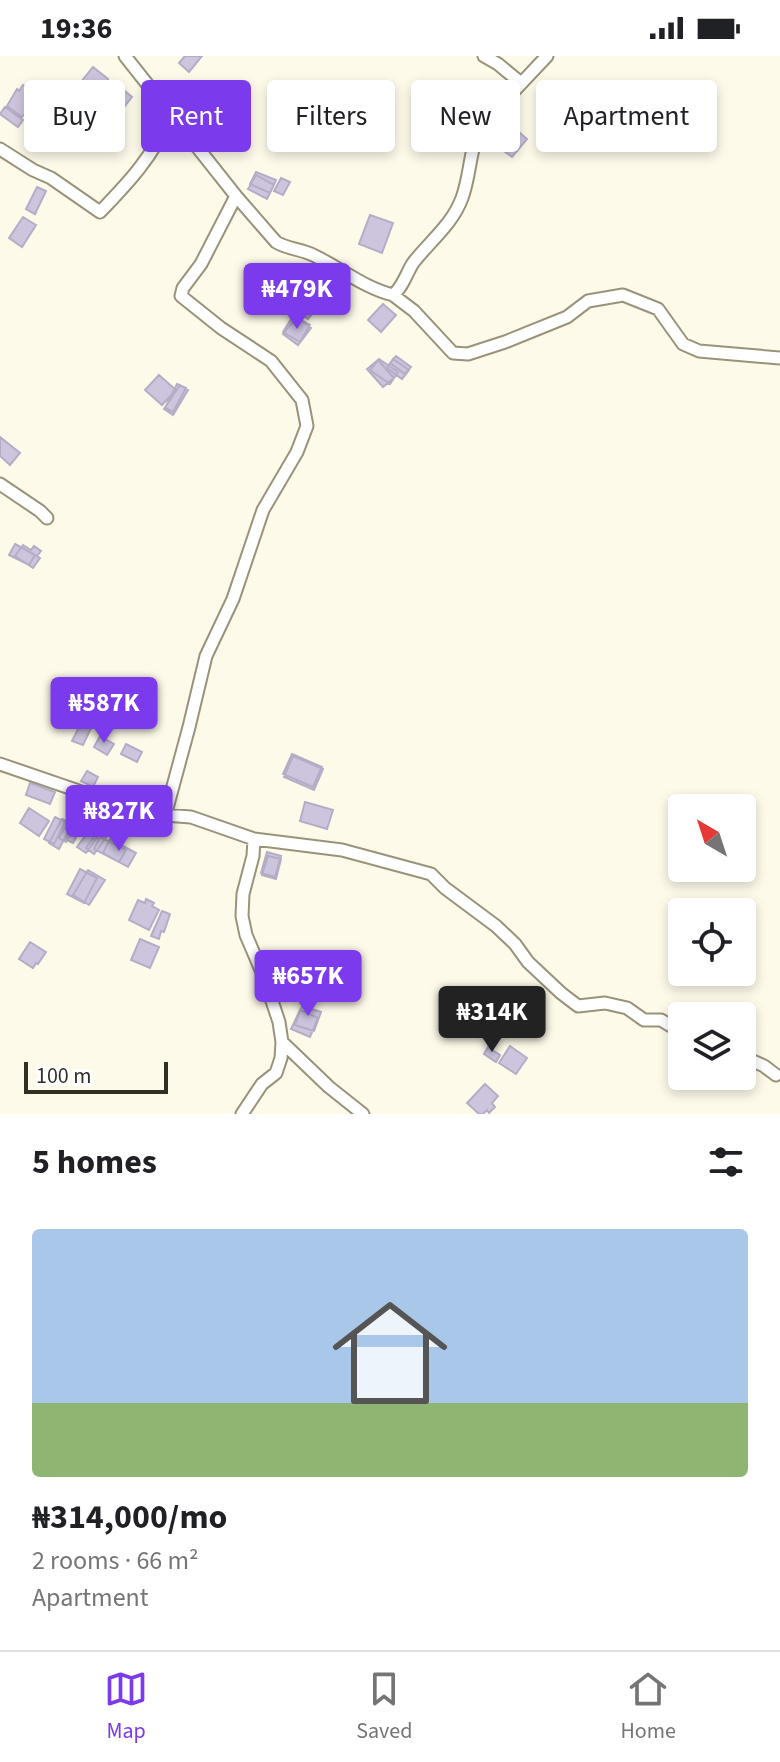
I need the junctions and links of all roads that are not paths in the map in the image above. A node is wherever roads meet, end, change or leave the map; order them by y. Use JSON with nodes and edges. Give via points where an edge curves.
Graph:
{"nodes":[{"id":1,"x":125,"y":56,"type":"edge"},
{"id":2,"x":484,"y":56,"type":"edge"},
{"id":3,"x":547,"y":56,"type":"edge"},
{"id":4,"x":143,"y":80,"type":"edge"},
{"id":5,"x":521,"y":83,"type":"junction"},
{"id":6,"x":0,"y":149,"type":"edge"},
{"id":7,"x":152,"y":152,"type":"edge"},
{"id":8,"x":200,"y":152,"type":"edge"},
{"id":9,"x":236,"y":196,"type":"junction"},
{"id":10,"x":393,"y":295,"type":"junction"},
{"id":11,"x":780,"y":358,"type":"edge"},
{"id":12,"x":0,"y":484,"type":"edge"},
{"id":13,"x":47,"y":518,"type":"dead end"},
{"id":14,"x":0,"y":764,"type":"edge"},
{"id":15,"x":164,"y":815,"type":"junction"},
{"id":16,"x":254,"y":839,"type":"junction"},
{"id":17,"x":668,"y":1024,"type":"edge"},
{"id":18,"x":282,"y":1042,"type":"junction"},
{"id":19,"x":756,"y":1062,"type":"edge"},
{"id":20,"x":776,"y":1075,"type":"dead end"},
{"id":21,"x":242,"y":1114,"type":"edge"},
{"id":22,"x":363,"y":1114,"type":"edge"}],
"edges":[{"from":1,"to":4,"type":"street"},
{"from":2,"to":5,"type":"street"},
{"from":3,"to":5,"type":"street"},
{"from":5,"to":10,"type":"street","via":[[482,125],[462,199]]},
{"from":6,"to":7,"type":"street","via":[[100,212]]},
{"from":8,"to":9,"type":"street"},
{"from":9,"to":10,"type":"street","via":[[282,246],[313,255]]},
{"from":9,"to":15,"type":"street","via":[[181,296],[271,361],[302,400],[307,426],[263,510],[233,599],[206,656]]},
{"from":10,"to":11,"type":"street","via":[[453,353],[488,348],[567,317],[588,301],[623,295],[658,309],[683,344],[699,351]]},
{"from":12,"to":13,"type":"street"},
{"from":14,"to":15,"type":"street","via":[[106,802]]},
{"from":15,"to":16,"type":"street","via":[[191,817]]},
{"from":16,"to":17,"type":"street","via":[[342,850],[431,874],[496,926],[578,1006],[605,1003]]},
{"from":16,"to":18,"type":"street","via":[[242,916]]},
{"from":18,"to":21,"type":"street","via":[[276,1073]]},
{"from":18,"to":22,"type":"street"},
{"from":19,"to":20,"type":"street"}]}
